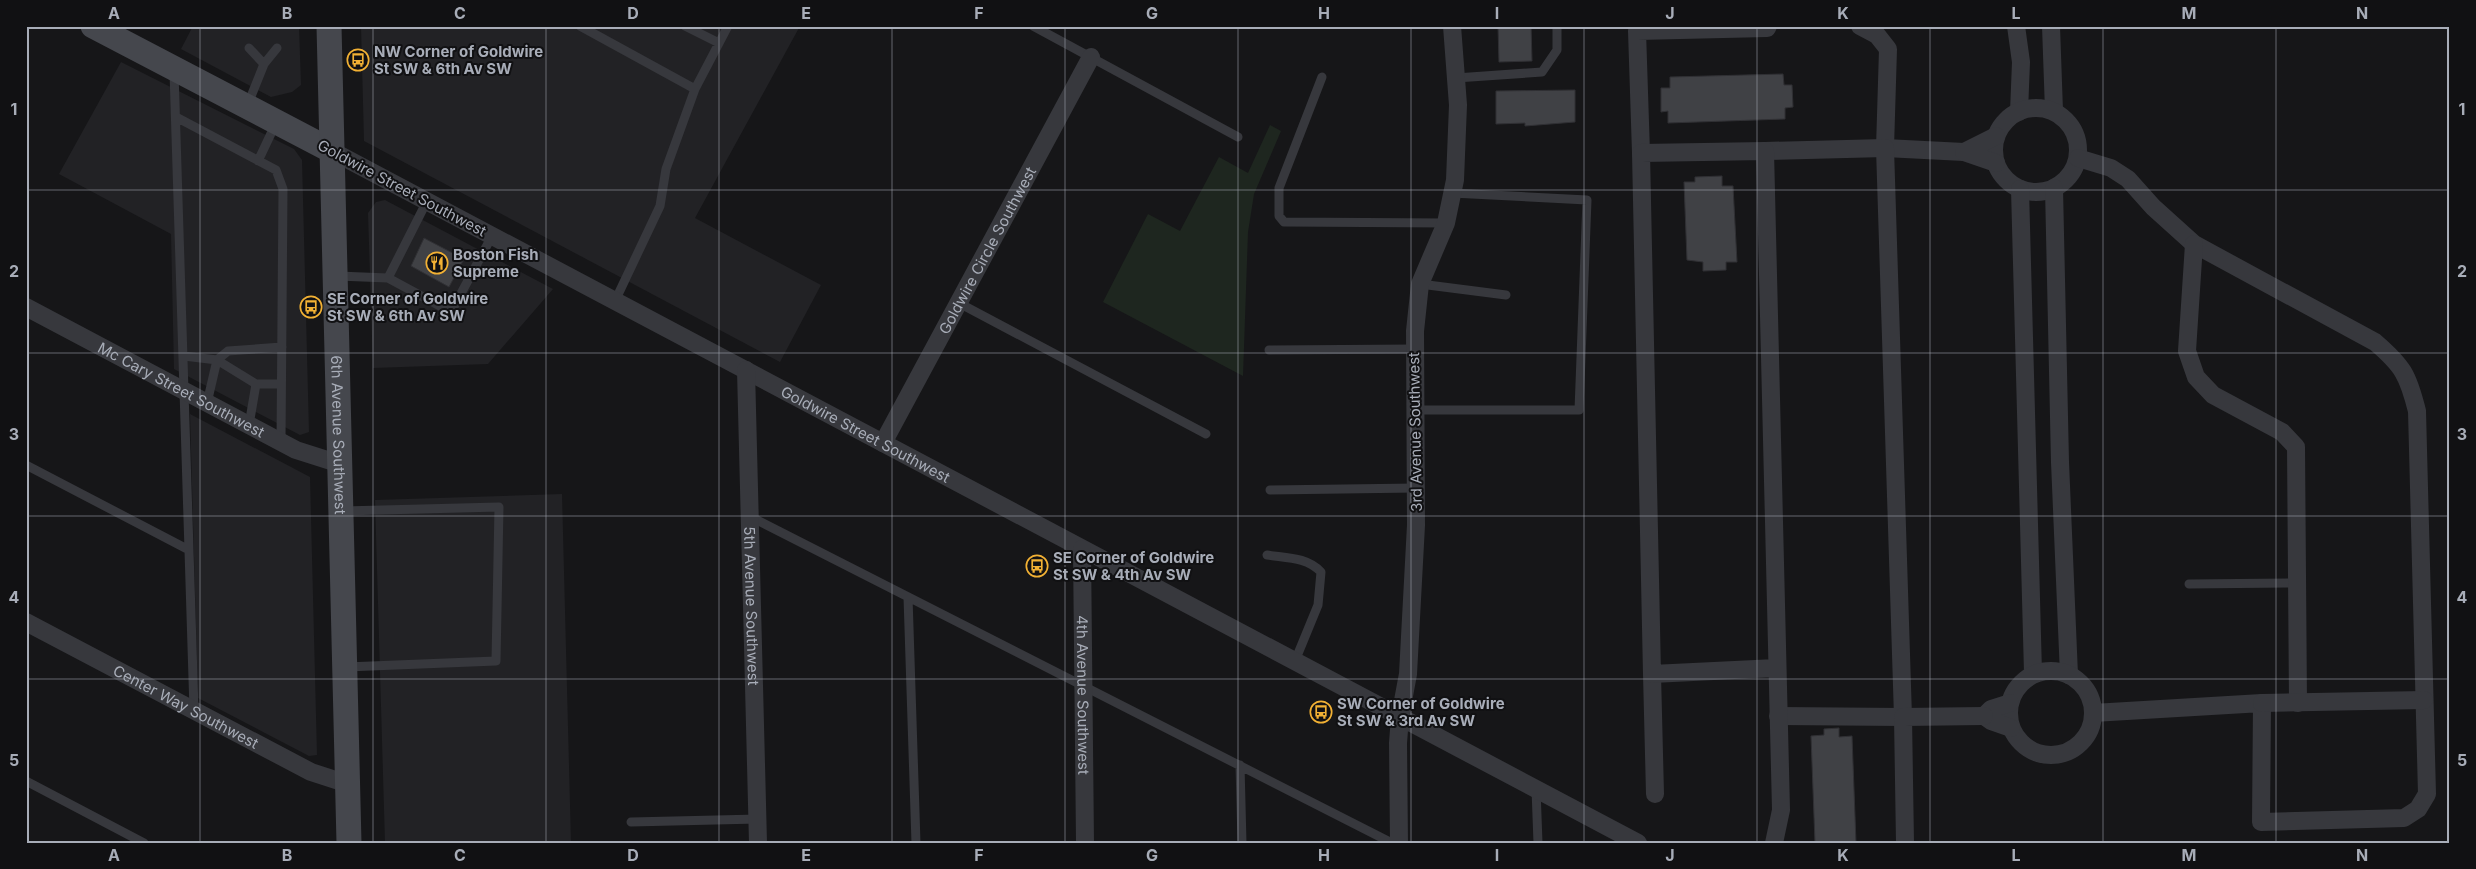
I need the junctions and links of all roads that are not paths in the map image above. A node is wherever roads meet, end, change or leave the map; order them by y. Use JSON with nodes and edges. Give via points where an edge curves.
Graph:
{"nodes":[{"id":1,"x":93,"y":26,"type":"edge"},
{"id":2,"x":329,"y":26,"type":"edge"},
{"id":3,"x":580,"y":26,"type":"edge"},
{"id":4,"x":684,"y":26,"type":"edge"},
{"id":5,"x":728,"y":26,"type":"edge"},
{"id":6,"x":1033,"y":26,"type":"edge"},
{"id":7,"x":1452,"y":26,"type":"edge"},
{"id":8,"x":1557,"y":26,"type":"edge"},
{"id":9,"x":1768,"y":26,"type":"edge"},
{"id":10,"x":1860,"y":26,"type":"edge"},
{"id":11,"x":2016,"y":26,"type":"edge"},
{"id":12,"x":2051,"y":26,"type":"edge"},
{"id":13,"x":1637,"y":28,"type":"edge"},
{"id":14,"x":719,"y":43,"type":"junction"},
{"id":15,"x":249,"y":48,"type":"dead end"},
{"id":16,"x":277,"y":48,"type":"dead end"},
{"id":17,"x":1091,"y":57,"type":"junction"},
{"id":18,"x":264,"y":64,"type":"junction"},
{"id":19,"x":174,"y":69,"type":"junction"},
{"id":20,"x":1322,"y":77,"type":"dead end"},
{"id":21,"x":1456,"y":78,"type":"junction"},
{"id":22,"x":695,"y":89,"type":"junction"},
{"id":23,"x":247,"y":107,"type":"junction"},
{"id":24,"x":2054,"y":111,"type":"junction"},
{"id":25,"x":2019,"y":112,"type":"junction"},
{"id":26,"x":176,"y":117,"type":"junction"},
{"id":27,"x":277,"y":122,"type":"junction"},
{"id":28,"x":1996,"y":136,"type":"junction"},
{"id":29,"x":1238,"y":137,"type":"dead end"},
{"id":30,"x":1885,"y":148,"type":"junction"},
{"id":31,"x":332,"y":151,"type":"junction"},
{"id":32,"x":1765,"y":151,"type":"junction"},
{"id":33,"x":1964,"y":152,"type":"junction"},
{"id":34,"x":1641,"y":153,"type":"junction"},
{"id":35,"x":2078,"y":158,"type":"junction"},
{"id":36,"x":258,"y":161,"type":"junction"},
{"id":37,"x":1996,"y":163,"type":"junction"},
{"id":38,"x":2054,"y":188,"type":"junction"},
{"id":39,"x":2020,"y":189,"type":"junction"},
{"id":40,"x":1452,"y":193,"type":"junction"},
{"id":41,"x":427,"y":202,"type":"junction"},
{"id":42,"x":1446,"y":223,"type":"junction"},
{"id":43,"x":492,"y":236,"type":"junction"},
{"id":44,"x":2194,"y":244,"type":"junction"},
{"id":45,"x":335,"y":276,"type":"junction"},
{"id":46,"x":388,"y":278,"type":"junction"},
{"id":47,"x":1420,"y":284,"type":"junction"},
{"id":48,"x":1506,"y":295,"type":"dead end"},
{"id":49,"x":615,"y":301,"type":"junction"},
{"id":50,"x":957,"y":302,"type":"junction"},
{"id":51,"x":26,"y":307,"type":"edge"},
{"id":52,"x":282,"y":347,"type":"junction"},
{"id":53,"x":1414,"y":348,"type":"junction"},
{"id":54,"x":1269,"y":350,"type":"dead end"},
{"id":55,"x":184,"y":356,"type":"junction"},
{"id":56,"x":217,"y":360,"type":"junction"},
{"id":57,"x":746,"y":370,"type":"junction"},
{"id":58,"x":256,"y":384,"type":"junction"},
{"id":59,"x":281,"y":384,"type":"junction"},
{"id":60,"x":185,"y":391,"type":"junction"},
{"id":61,"x":207,"y":403,"type":"junction"},
{"id":62,"x":1415,"y":410,"type":"junction"},
{"id":63,"x":249,"y":425,"type":"junction"},
{"id":64,"x":1206,"y":434,"type":"dead end"},
{"id":65,"x":281,"y":442,"type":"junction"},
{"id":66,"x":883,"y":443,"type":"junction"},
{"id":67,"x":26,"y":464,"type":"edge"},
{"id":68,"x":340,"y":464,"type":"junction"},
{"id":69,"x":1416,"y":488,"type":"junction"},
{"id":70,"x":1270,"y":490,"type":"dead end"},
{"id":71,"x":341,"y":511,"type":"junction"},
{"id":72,"x":750,"y":517,"type":"junction"},
{"id":73,"x":1082,"y":548,"type":"junction"},
{"id":74,"x":189,"y":550,"type":"junction"},
{"id":75,"x":1267,"y":555,"type":"dead end"},
{"id":76,"x":2297,"y":583,"type":"junction"},
{"id":77,"x":2189,"y":584,"type":"dead end"},
{"id":78,"x":908,"y":597,"type":"junction"},
{"id":79,"x":26,"y":622,"type":"edge"},
{"id":80,"x":1295,"y":661,"type":"junction"},
{"id":81,"x":345,"y":667,"type":"junction"},
{"id":82,"x":1776,"y":668,"type":"junction"},
{"id":83,"x":2034,"y":673,"type":"junction"},
{"id":84,"x":1652,"y":674,"type":"junction"},
{"id":85,"x":2069,"y":675,"type":"junction"},
{"id":86,"x":1082,"y":685,"type":"junction"},
{"id":87,"x":2424,"y":700,"type":"junction"},
{"id":88,"x":2010,"y":703,"type":"junction"},
{"id":89,"x":2262,"y":703,"type":"junction"},
{"id":90,"x":2298,"y":703,"type":"junction"},
{"id":91,"x":194,"y":710,"type":"junction"},
{"id":92,"x":2093,"y":713,"type":"junction"},
{"id":93,"x":1400,"y":716,"type":"junction"},
{"id":94,"x":1778,"y":716,"type":"junction"},
{"id":95,"x":1984,"y":716,"type":"junction"},
{"id":96,"x":1903,"y":717,"type":"junction"},
{"id":97,"x":2012,"y":728,"type":"junction"},
{"id":98,"x":1240,"y":765,"type":"junction"},
{"id":99,"x":26,"y":781,"type":"edge"},
{"id":100,"x":348,"y":784,"type":"junction"},
{"id":101,"x":1536,"y":789,"type":"junction"},
{"id":102,"x":1656,"y":794,"type":"dead end"},
{"id":103,"x":758,"y":819,"type":"junction"},
{"id":104,"x":631,"y":822,"type":"dead end"},
{"id":105,"x":144,"y":843,"type":"edge"},
{"id":106,"x":350,"y":843,"type":"edge"},
{"id":107,"x":758,"y":843,"type":"edge"},
{"id":108,"x":916,"y":843,"type":"edge"},
{"id":109,"x":1085,"y":843,"type":"edge"},
{"id":110,"x":1242,"y":843,"type":"edge"},
{"id":111,"x":1392,"y":843,"type":"edge"},
{"id":112,"x":1399,"y":843,"type":"edge"},
{"id":113,"x":1538,"y":843,"type":"edge"},
{"id":114,"x":1638,"y":843,"type":"edge"},
{"id":115,"x":1774,"y":843,"type":"edge"},
{"id":116,"x":1905,"y":843,"type":"edge"}],
"edges":[{"from":1,"to":19,"type":"main road","name":"Goldwire Street Southwest"},
{"from":2,"to":31,"type":"main road","name":"6th Avenue Southwest"},
{"from":3,"to":22,"type":"lane"},
{"from":4,"to":14,"type":"lane"},
{"from":5,"to":14,"type":"lane"},
{"from":6,"to":17,"type":"lane"},
{"from":7,"to":21,"type":"street","name":"3rd Avenue Southwest"},
{"from":8,"to":21,"type":"lane","via":[[1557,50],[1542,72]]},
{"from":9,"to":13,"type":"street"},
{"from":10,"to":30,"type":"street","via":[[1877,35],[1888,49]]},
{"from":11,"to":25,"type":"street","via":[[2021,62]]},
{"from":12,"to":24,"type":"street"},
{"from":13,"to":34,"type":"street"},
{"from":14,"to":22,"type":"lane"},
{"from":15,"to":18,"type":"lane"},
{"from":16,"to":18,"type":"lane"},
{"from":17,"to":29,"type":"lane"},
{"from":17,"to":50,"type":"street","name":"Goldwire Circle Southwest"},
{"from":18,"to":23,"type":"lane"},
{"from":19,"to":23,"type":"main road","name":"Goldwire Street Southwest"},
{"from":19,"to":26,"type":"lane"},
{"from":20,"to":42,"type":"lane","via":[[1279,188],[1279,216],[1284,222]]},
{"from":21,"to":40,"type":"street","name":"3rd Avenue Southwest","via":[[1458,114]]},
{"from":22,"to":49,"type":"lane","via":[[666,169],[660,206]]},
{"from":23,"to":27,"type":"main road","name":"Goldwire Street Southwest"},
{"from":24,"to":25,"type":"street","via":[[2040,108]]},
{"from":24,"to":35,"type":"street","via":[[2074,130]]},
{"from":25,"to":28,"type":"street","via":[[2003,124]]},
{"from":26,"to":36,"type":"lane"},
{"from":26,"to":55,"type":"lane"},
{"from":27,"to":31,"type":"main road","name":"Goldwire Street Southwest"},
{"from":27,"to":36,"type":"lane"},
{"from":28,"to":33,"type":"street"},
{"from":28,"to":37,"type":"street"},
{"from":30,"to":32,"type":"street"},
{"from":30,"to":33,"type":"street"},
{"from":30,"to":96,"type":"street"},
{"from":31,"to":41,"type":"street","name":"Goldwire Street Southwest"},
{"from":31,"to":45,"type":"main road","name":"6th Avenue Southwest"},
{"from":32,"to":34,"type":"street"},
{"from":32,"to":82,"type":"street"},
{"from":33,"to":37,"type":"street"},
{"from":34,"to":84,"type":"street"},
{"from":35,"to":38,"type":"street","via":[[2073,171]]},
{"from":35,"to":44,"type":"street","via":[[2111,168],[2128,179]]},
{"from":36,"to":52,"type":"lane","via":[[276,170],[283,190]]},
{"from":37,"to":39,"type":"street","via":[[2002,175]]},
{"from":38,"to":39,"type":"street","via":[[2038,193]]},
{"from":38,"to":85,"type":"street"},
{"from":39,"to":83,"type":"street"},
{"from":40,"to":42,"type":"street","name":"3rd Avenue Southwest"},
{"from":40,"to":62,"type":"lane","via":[[1587,200],[1578,410]]},
{"from":41,"to":43,"type":"street","name":"Goldwire Street Southwest"},
{"from":41,"to":46,"type":"lane"},
{"from":42,"to":47,"type":"street","name":"3rd Avenue Southwest"},
{"from":43,"to":46,"type":"lane","via":[[451,312]]},
{"from":43,"to":49,"type":"street","name":"Goldwire Street Southwest"},
{"from":44,"to":76,"type":"street","via":[[2187,351],[2196,377],[2213,395],[2282,432],[2296,447]]},
{"from":44,"to":87,"type":"street","via":[[2375,342],[2398,362],[2410,383],[2417,411]]},
{"from":45,"to":46,"type":"lane"},
{"from":45,"to":68,"type":"main road","name":"6th Avenue Southwest"},
{"from":47,"to":48,"type":"lane"},
{"from":47,"to":53,"type":"street","name":"3rd Avenue Southwest"},
{"from":49,"to":57,"type":"street","name":"Goldwire Street Southwest"},
{"from":50,"to":64,"type":"lane"},
{"from":50,"to":66,"type":"street","name":"Goldwire Circle Southwest"},
{"from":51,"to":60,"type":"street","name":"Mc Cary Street Southwest"},
{"from":52,"to":56,"type":"lane","via":[[228,351]]},
{"from":52,"to":59,"type":"lane"},
{"from":53,"to":54,"type":"lane"},
{"from":53,"to":62,"type":"street","name":"3rd Avenue Southwest"},
{"from":55,"to":56,"type":"lane"},
{"from":55,"to":60,"type":"lane"},
{"from":56,"to":58,"type":"lane"},
{"from":56,"to":61,"type":"lane"},
{"from":57,"to":66,"type":"street","name":"Goldwire Street Southwest"},
{"from":57,"to":72,"type":"street","name":"5th Avenue Southwest"},
{"from":58,"to":59,"type":"lane"},
{"from":58,"to":63,"type":"lane"},
{"from":59,"to":65,"type":"lane"},
{"from":60,"to":61,"type":"street","name":"Mc Cary Street Southwest"},
{"from":60,"to":74,"type":"lane"},
{"from":61,"to":63,"type":"street","name":"Mc Cary Street Southwest"},
{"from":62,"to":69,"type":"street","name":"3rd Avenue Southwest"},
{"from":63,"to":65,"type":"street","name":"Mc Cary Street Southwest"},
{"from":65,"to":68,"type":"street","name":"Mc Cary Street Southwest"},
{"from":66,"to":73,"type":"street","name":"Goldwire Street Southwest"},
{"from":67,"to":74,"type":"lane"},
{"from":68,"to":71,"type":"main road","name":"6th Avenue Southwest"},
{"from":69,"to":70,"type":"lane"},
{"from":69,"to":93,"type":"street","name":"3rd Avenue Southwest","via":[[1408,674]]},
{"from":71,"to":81,"type":"main road","name":"6th Avenue Southwest"},
{"from":71,"to":81,"type":"lane","via":[[499,507],[496,661]]},
{"from":72,"to":78,"type":"lane"},
{"from":72,"to":103,"type":"street","name":"5th Avenue Southwest"},
{"from":73,"to":80,"type":"street","name":"Goldwire Street Southwest"},
{"from":73,"to":86,"type":"street","name":"4th Avenue Southwest"},
{"from":74,"to":91,"type":"lane"},
{"from":75,"to":80,"type":"lane","via":[[1302,559],[1321,572],[1318,605]]},
{"from":76,"to":77,"type":"lane"},
{"from":76,"to":90,"type":"street"},
{"from":78,"to":86,"type":"lane"},
{"from":78,"to":108,"type":"lane"},
{"from":79,"to":91,"type":"street","name":"Center Way Southwest"},
{"from":80,"to":93,"type":"street","name":"Goldwire Street Southwest"},
{"from":81,"to":100,"type":"main road","name":"6th Avenue Southwest"},
{"from":82,"to":84,"type":"street"},
{"from":82,"to":94,"type":"street"},
{"from":83,"to":85,"type":"street","via":[[2048,671]]},
{"from":83,"to":88,"type":"street","via":[[2013,693]]},
{"from":84,"to":102,"type":"street"},
{"from":85,"to":92,"type":"street","via":[[2085,687]]},
{"from":86,"to":98,"type":"lane"},
{"from":86,"to":109,"type":"street","name":"4th Avenue Southwest"},
{"from":87,"to":89,"type":"street","via":[[2427,794],[2418,809],[2404,818],[2261,822]]},
{"from":87,"to":90,"type":"street"},
{"from":88,"to":95,"type":"street","via":[[1991,709]]},
{"from":88,"to":97,"type":"street"},
{"from":89,"to":90,"type":"street"},
{"from":89,"to":92,"type":"street"},
{"from":91,"to":100,"type":"street","name":"Center Way Southwest","via":[[311,772]]},
{"from":92,"to":97,"type":"street","via":[[2085,738],[2062,754],[2035,753],[2023,746]]},
{"from":93,"to":101,"type":"street","name":"Goldwire Street Southwest"},
{"from":93,"to":112,"type":"street","name":"3rd Avenue Southwest"},
{"from":94,"to":96,"type":"street"},
{"from":94,"to":115,"type":"street","via":[[1781,810]]},
{"from":95,"to":96,"type":"street"},
{"from":95,"to":97,"type":"street"},
{"from":96,"to":116,"type":"street"},
{"from":98,"to":110,"type":"lane"},
{"from":98,"to":111,"type":"lane"},
{"from":99,"to":105,"type":"lane"},
{"from":100,"to":106,"type":"main road","name":"6th Avenue Southwest"},
{"from":101,"to":113,"type":"lane"},
{"from":101,"to":114,"type":"street","name":"Goldwire Street Southwest"},
{"from":103,"to":104,"type":"lane"},
{"from":103,"to":107,"type":"street","name":"5th Avenue Southwest"}]}
